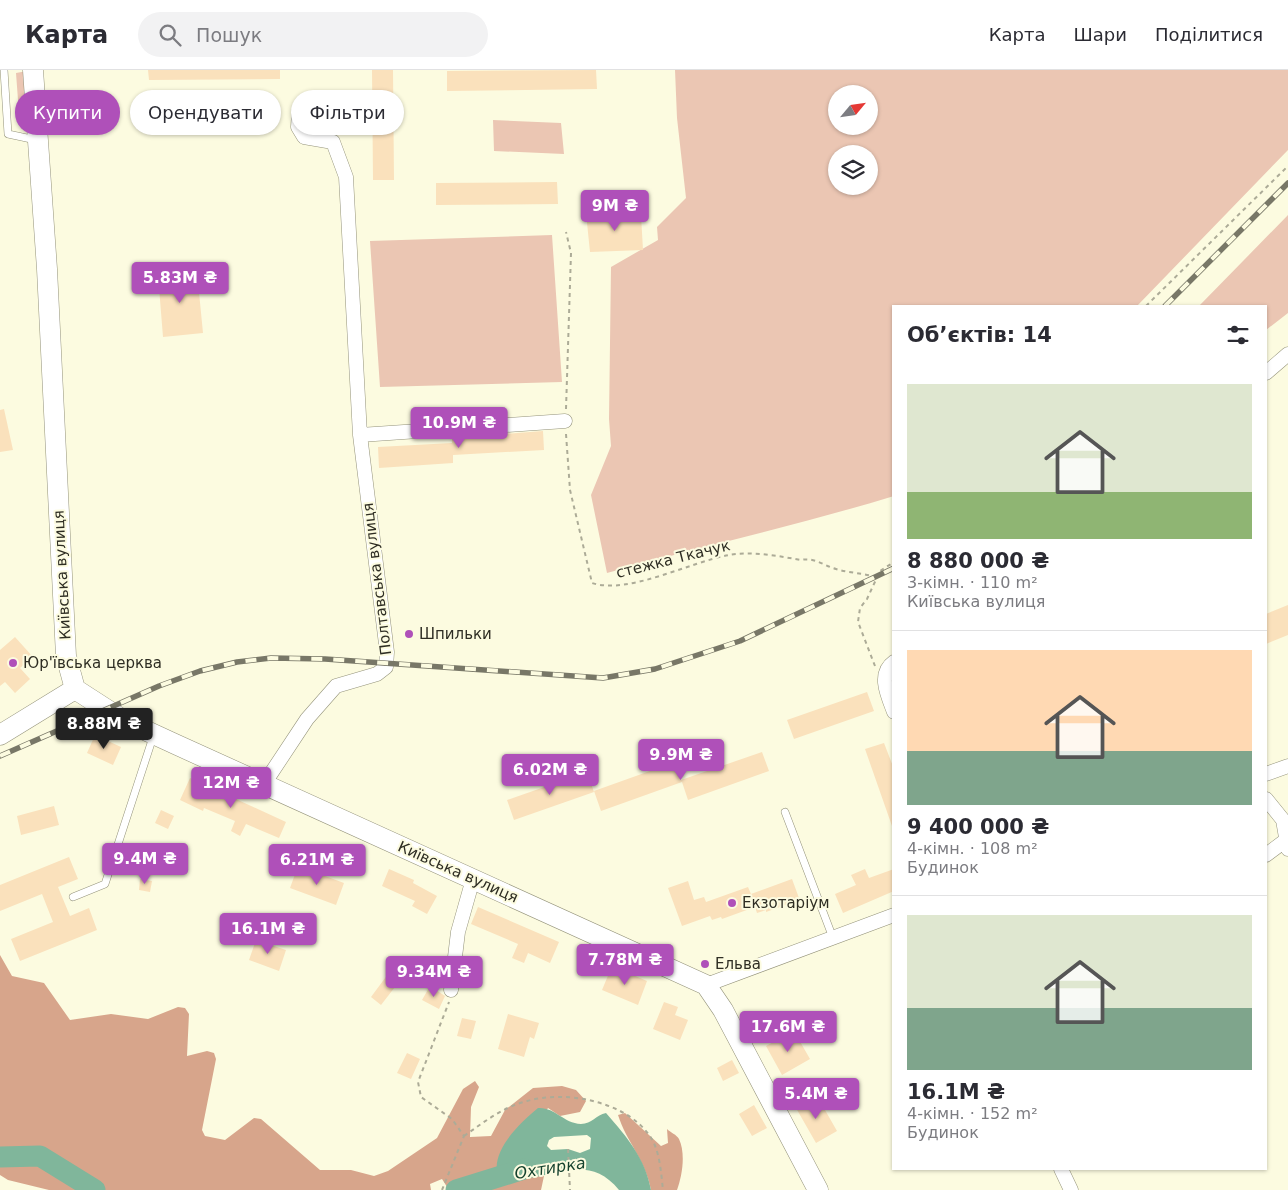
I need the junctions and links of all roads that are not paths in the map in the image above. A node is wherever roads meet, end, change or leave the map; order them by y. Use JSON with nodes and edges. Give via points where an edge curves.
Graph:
{"nodes":[{"id":1,"x":4,"y":70,"type":"edge"},
{"id":2,"x":33,"y":70,"type":"edge"},
{"id":3,"x":0,"y":133,"type":"edge"},
{"id":4,"x":8,"y":134,"type":"junction"},
{"id":5,"x":303,"y":135,"type":"edge"},
{"id":6,"x":38,"y":141,"type":"junction"},
{"id":7,"x":1288,"y":354,"type":"edge"},
{"id":8,"x":1267,"y":372,"type":"edge"},
{"id":9,"x":565,"y":421,"type":"road end"},
{"id":10,"x":360,"y":434,"type":"junction"},
{"id":11,"x":892,"y":664,"type":"edge"},
{"id":12,"x":75,"y":689,"type":"junction"},
{"id":13,"x":892,"y":704,"type":"edge"},
{"id":14,"x":154,"y":734,"type":"junction"},
{"id":15,"x":0,"y":736,"type":"edge"},
{"id":16,"x":1288,"y":766,"type":"edge"},
{"id":17,"x":1267,"y":774,"type":"edge"},
{"id":18,"x":264,"y":784,"type":"junction"},
{"id":19,"x":1267,"y":800,"type":"edge"},
{"id":20,"x":785,"y":812,"type":"dead end"},
{"id":21,"x":1287,"y":844,"type":"edge"},
{"id":22,"x":1267,"y":854,"type":"edge"},
{"id":23,"x":473,"y":879,"type":"junction"},
{"id":24,"x":73,"y":897,"type":"dead end"},
{"id":25,"x":892,"y":917,"type":"edge"},
{"id":26,"x":833,"y":938,"type":"junction"},
{"id":27,"x":706,"y":985,"type":"junction"},
{"id":28,"x":451,"y":990,"type":"road end"},
{"id":29,"x":1061,"y":1170,"type":"edge"},
{"id":30,"x":818,"y":1190,"type":"edge"},
{"id":31,"x":1071,"y":1190,"type":"edge"}],
"edges":[{"from":1,"to":4,"type":"lane"},
{"from":2,"to":6,"type":"main road","name":"Київська вулиця"},
{"from":3,"to":4,"type":"lane"},
{"from":4,"to":6,"type":"lane"},
{"from":5,"to":10,"type":"street","name":"Полтавська вулиця","via":[[333,142],[346,177]]},
{"from":6,"to":12,"type":"main road","name":"Київська вулиця","via":[[66,656]]},
{"from":7,"to":8,"type":"street"},
{"from":9,"to":10,"type":"street"},
{"from":10,"to":18,"type":"street","name":"Полтавська вулиця","via":[[387,652],[386,667],[377,674],[336,686],[307,719]]},
{"from":11,"to":13,"type":"street","via":[[885,678]]},
{"from":12,"to":14,"type":"main road","name":"Київська вулиця","via":[[123,720]]},
{"from":12,"to":15,"type":"main road"},
{"from":14,"to":18,"type":"main road","name":"Київська вулиця"},
{"from":14,"to":24,"type":"lane","via":[[105,884]]},
{"from":16,"to":17,"type":"street"},
{"from":18,"to":23,"type":"main road","name":"Київська вулиця"},
{"from":19,"to":21,"type":"street","via":[[1283,820]]},
{"from":20,"to":26,"type":"lane"},
{"from":21,"to":22,"type":"street"},
{"from":23,"to":27,"type":"main road","name":"Київська вулиця"},
{"from":23,"to":28,"type":"street","via":[[458,932]]},
{"from":25,"to":26,"type":"street"},
{"from":26,"to":27,"type":"street"},
{"from":27,"to":30,"type":"main road","via":[[723,1010]]},
{"from":29,"to":31,"type":"street"}]}
